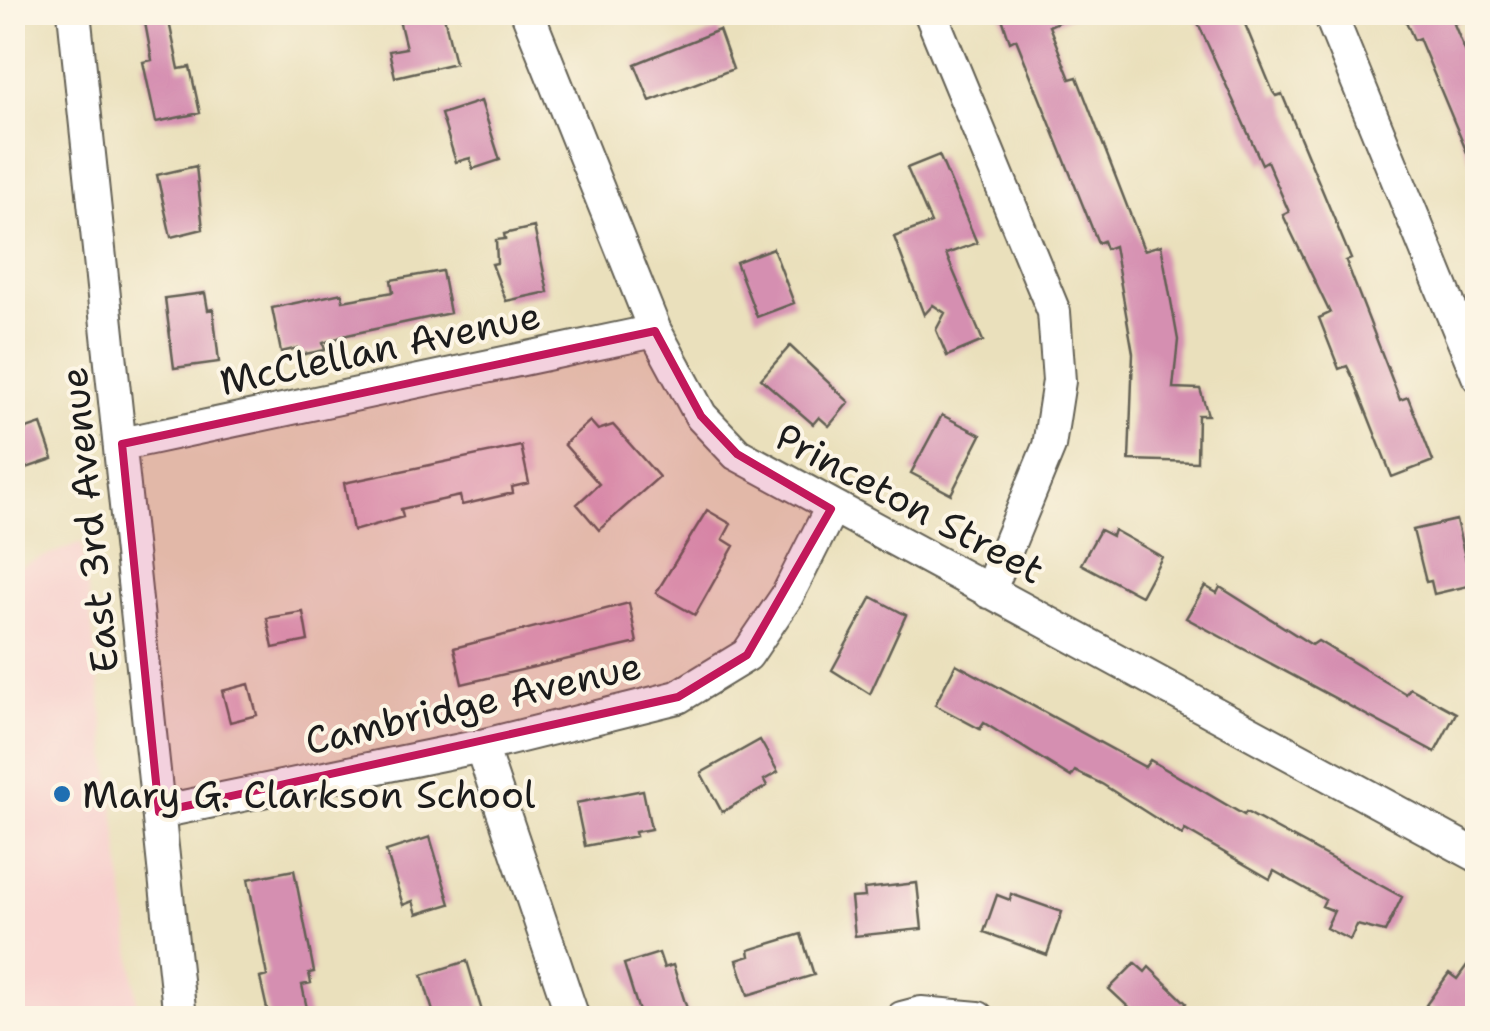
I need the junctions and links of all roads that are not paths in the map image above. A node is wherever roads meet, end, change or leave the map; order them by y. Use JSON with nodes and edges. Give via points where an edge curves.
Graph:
{"nodes":[{"id":1,"x":74,"y":12,"type":"edge"},
{"id":2,"x":527,"y":12,"type":"edge"},
{"id":3,"x":930,"y":12,"type":"edge"},
{"id":4,"x":1328,"y":12,"type":"edge"},
{"id":5,"x":655,"y":331,"type":"junction"},
{"id":6,"x":1478,"y":376,"type":"edge"},
{"id":7,"x":122,"y":444,"type":"junction"},
{"id":8,"x":831,"y":508,"type":"junction"},
{"id":9,"x":989,"y":592,"type":"junction"},
{"id":10,"x":482,"y":746,"type":"junction"},
{"id":11,"x":159,"y":812,"type":"junction"},
{"id":12,"x":1477,"y":854,"type":"edge"},
{"id":13,"x":180,"y":1018,"type":"edge"},
{"id":14,"x":573,"y":1018,"type":"edge"},
{"id":15,"x":902,"y":1018,"type":"edge"},
{"id":16,"x":978,"y":1018,"type":"edge"}],
"edges":[{"from":1,"to":7,"type":"street","name":"East 3rd Avenue"},
{"from":2,"to":5,"type":"street","name":"Princeton Street"},
{"from":3,"to":9,"type":"street","via":[[1054,312],[1059,381],[1049,446]]},
{"from":4,"to":6,"type":"street"},
{"from":5,"to":7,"type":"street","name":"McClellan Avenue"},
{"from":5,"to":8,"type":"street","name":"Princeton Street","via":[[702,416],[737,454]]},
{"from":7,"to":11,"type":"street","name":"East 3rd Avenue"},
{"from":8,"to":9,"type":"street","name":"Princeton Street"},
{"from":8,"to":10,"type":"street","name":"Cambridge Avenue","via":[[787,596],[747,655],[678,697]]},
{"from":9,"to":12,"type":"street","name":"Princeton Street"},
{"from":10,"to":11,"type":"street","name":"Cambridge Avenue"},
{"from":10,"to":14,"type":"street"},
{"from":11,"to":13,"type":"street","name":"East 3rd Avenue"},
{"from":15,"to":16,"type":"street"}]}
